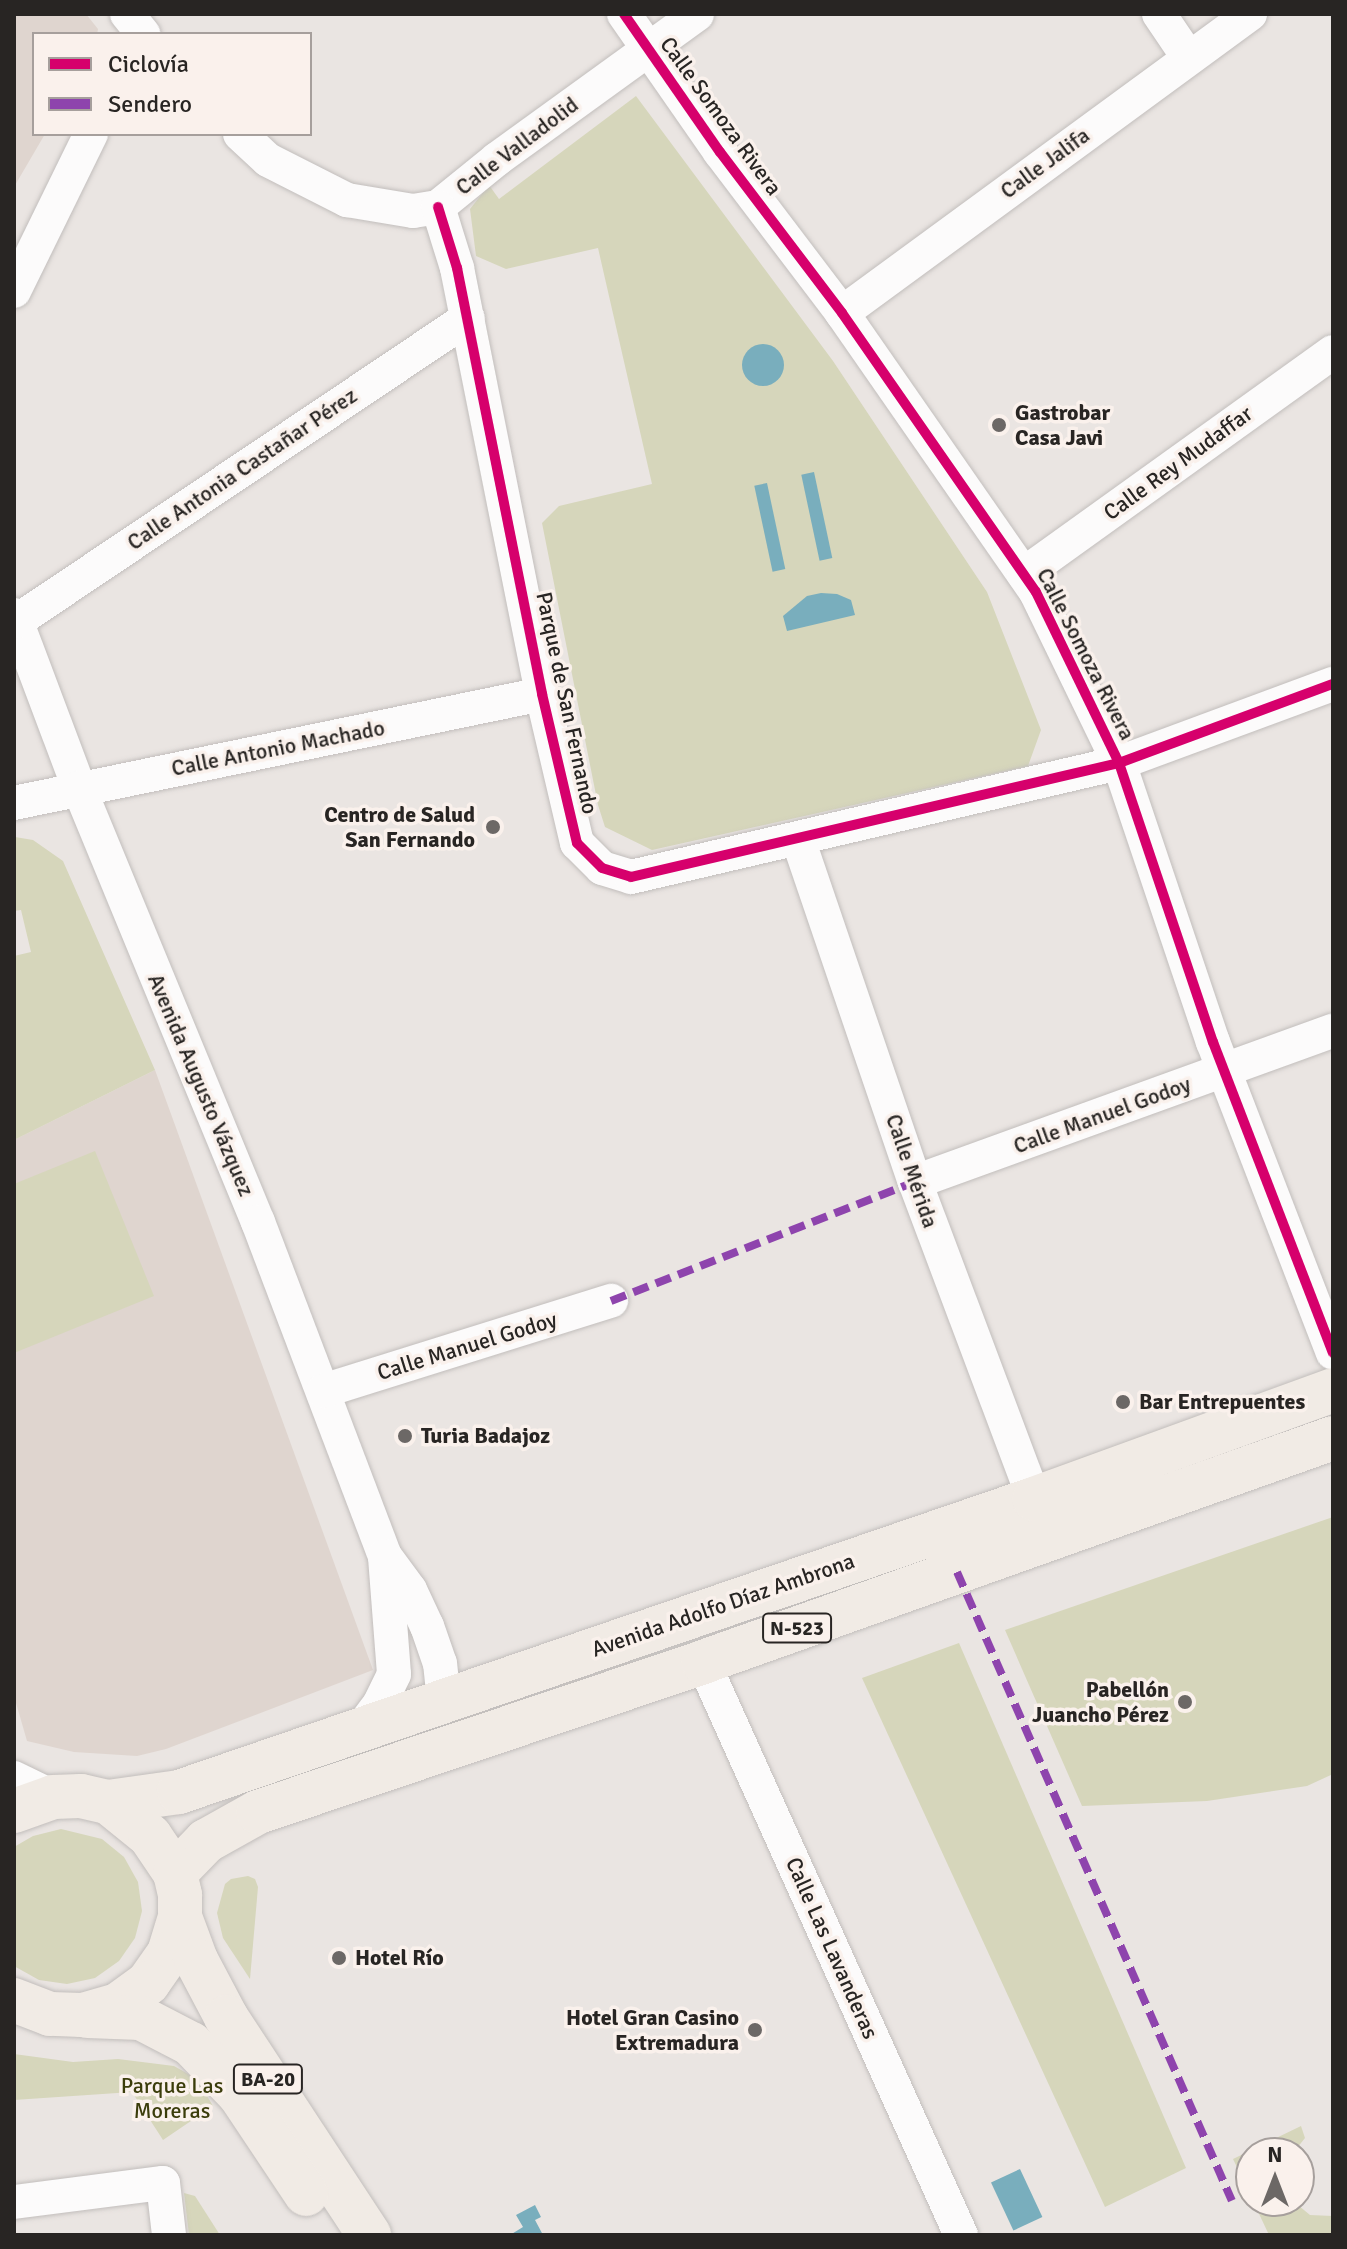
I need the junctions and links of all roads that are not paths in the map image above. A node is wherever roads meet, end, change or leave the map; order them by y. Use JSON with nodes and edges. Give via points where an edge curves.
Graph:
{"nodes":[{"id":1,"x":127,"y":14,"type":"edge"},
{"id":2,"x":157,"y":14,"type":"edge"},
{"id":3,"x":624,"y":14,"type":"edge"},
{"id":4,"x":697,"y":14,"type":"edge"},
{"id":5,"x":1159,"y":14,"type":"edge"},
{"id":6,"x":1250,"y":14,"type":"edge"},
{"id":7,"x":142,"y":32,"type":"edge"},
{"id":8,"x":145,"y":32,"type":"edge"},
{"id":9,"x":648,"y":50,"type":"junction"},
{"id":10,"x":1188,"y":57,"type":"junction"},
{"id":11,"x":90,"y":136,"type":"edge"},
{"id":12,"x":242,"y":136,"type":"edge"},
{"id":13,"x":438,"y":207,"type":"junction"},
{"id":14,"x":14,"y":291,"type":"edge"},
{"id":15,"x":842,"y":313,"type":"junction"},
{"id":16,"x":468,"y":318,"type":"junction"},
{"id":17,"x":1333,"y":352,"type":"edge"},
{"id":18,"x":1024,"y":574,"type":"junction"},
{"id":19,"x":15,"y":618,"type":"edge"},
{"id":20,"x":1333,"y":684,"type":"edge"},
{"id":21,"x":542,"y":694,"type":"junction"},
{"id":22,"x":1119,"y":763,"type":"junction"},
{"id":23,"x":79,"y":788,"type":"junction"},
{"id":24,"x":14,"y":803,"type":"edge"},
{"id":25,"x":798,"y":839,"type":"junction"},
{"id":26,"x":1333,"y":1031,"type":"edge"},
{"id":27,"x":1226,"y":1070,"type":"junction"},
{"id":28,"x":915,"y":1182,"type":"junction"},
{"id":29,"x":611,"y":1301,"type":"dead end"},
{"id":30,"x":1333,"y":1353,"type":"edge"},
{"id":31,"x":1333,"y":1390,"type":"edge"},
{"id":32,"x":323,"y":1391,"type":"junction"},
{"id":33,"x":1333,"y":1438,"type":"edge"},
{"id":34,"x":1217,"y":1479,"type":"junction"},
{"id":35,"x":1034,"y":1499,"type":"junction"},
{"id":36,"x":385,"y":1556,"type":"junction"},
{"id":37,"x":436,"y":1650,"type":"junction"},
{"id":38,"x":703,"y":1662,"type":"junction"},
{"id":39,"x":529,"y":1672,"type":"junction"},
{"id":40,"x":444,"y":1701,"type":"junction"},
{"id":41,"x":360,"y":1730,"type":"junction"},
{"id":42,"x":14,"y":1778,"type":"edge"},
{"id":43,"x":108,"y":1802,"type":"junction"},
{"id":44,"x":34,"y":1804,"type":"edge"},
{"id":45,"x":258,"y":1812,"type":"junction"},
{"id":46,"x":175,"y":1873,"type":"junction"},
{"id":47,"x":180,"y":1917,"type":"junction"},
{"id":48,"x":14,"y":2000,"type":"edge"},
{"id":49,"x":82,"y":2015,"type":"junction"},
{"id":50,"x":14,"y":2202,"type":"edge"},
{"id":51,"x":169,"y":2235,"type":"edge"},
{"id":52,"x":333,"y":2235,"type":"edge"},
{"id":53,"x":369,"y":2235,"type":"edge"},
{"id":54,"x":961,"y":2235,"type":"edge"}],
"edges":[{"from":1,"to":7,"type":"street"},
{"from":2,"to":8,"type":"street"},
{"from":3,"to":9,"type":"street","name":"Calle Somoza Rivera"},
{"from":4,"to":9,"type":"street","name":"Calle Valladolid"},
{"from":5,"to":10,"type":"street"},
{"from":6,"to":10,"type":"street","name":"Calle Jalifa"},
{"from":9,"to":13,"type":"street","name":"Calle Valladolid"},
{"from":9,"to":15,"type":"street","name":"Calle Somoza Rivera"},
{"from":10,"to":15,"type":"street","name":"Calle Jalifa"},
{"from":11,"to":14,"type":"street"},
{"from":12,"to":13,"type":"street","name":"Calle Valladolid","via":[[268,160],[347,200],[413,211]]},
{"from":13,"to":16,"type":"street","name":"Parque de San Fernando"},
{"from":15,"to":18,"type":"street","name":"Calle Somoza Rivera"},
{"from":16,"to":19,"type":"street","name":"Calle Antonia Castañar Pérez"},
{"from":16,"to":21,"type":"street","name":"Parque de San Fernando"},
{"from":17,"to":18,"type":"street","name":"Calle Rey Mudaffar"},
{"from":18,"to":22,"type":"street","name":"Calle Somoza Rivera"},
{"from":19,"to":23,"type":"street","name":"Avenida Augusto Vázquez"},
{"from":20,"to":22,"type":"street","name":"Parque de San Fernando"},
{"from":21,"to":23,"type":"street","name":"Calle Antonio Machado"},
{"from":21,"to":25,"type":"street","name":"Parque de San Fernando","via":[[577,843],[602,868],[631,877]]},
{"from":22,"to":25,"type":"street","name":"Parque de San Fernando"},
{"from":22,"to":27,"type":"street","name":"Calle Somoza Rivera"},
{"from":23,"to":24,"type":"street","name":"Calle Antonio Machado"},
{"from":23,"to":32,"type":"street","name":"Avenida Augusto Vázquez"},
{"from":25,"to":28,"type":"street","name":"Calle Mérida"},
{"from":26,"to":27,"type":"street","name":"Calle Manuel Godoy"},
{"from":27,"to":28,"type":"street","name":"Calle Manuel Godoy"},
{"from":27,"to":30,"type":"street","name":"Calle Somoza Rivera"},
{"from":28,"to":35,"type":"street","name":"Calle Mérida"},
{"from":29,"to":32,"type":"street","name":"Calle Manuel Godoy"},
{"from":31,"to":35,"type":"highway","name":"Avenida Adolfo Díaz Ambrona","number":"N-523"},
{"from":32,"to":36,"type":"street","name":"Avenida Augusto Vázquez"},
{"from":33,"to":34,"type":"highway","name":"Avenida Adolfo Díaz Ambrona","number":"N-523"},
{"from":34,"to":35,"type":"highway","via":[[1168,1481],[1069,1515],[1048,1513]]},
{"from":34,"to":38,"type":"highway","name":"Avenida Adolfo Díaz Ambrona","number":"N-523"},
{"from":35,"to":39,"type":"highway","name":"Avenida Adolfo Díaz Ambrona","number":"N-523"},
{"from":36,"to":37,"type":"street","name":"Avenida Augusto Vázquez","via":[[410,1590]]},
{"from":36,"to":41,"type":"street","name":"Avenida Augusto Vázquez","via":[[394,1674]]},
{"from":37,"to":39,"type":"street","via":[[474,1672]]},
{"from":37,"to":40,"type":"street","name":"Avenida Augusto Vázquez"},
{"from":38,"to":45,"type":"highway","name":"Avenida Adolfo Díaz Ambrona","number":"N-523"},
{"from":38,"to":54,"type":"street","name":"Calle Las Lavanderas"},
{"from":39,"to":40,"type":"highway","name":"Avenida Adolfo Díaz Ambrona","number":"N-523"},
{"from":40,"to":41,"type":"highway","name":"Avenida Adolfo Díaz Ambrona","number":"N-523"},
{"from":40,"to":45,"type":"highway","via":[[438,1721],[423,1738],[290,1787]]},
{"from":41,"to":43,"type":"highway","name":"Avenida Adolfo Díaz Ambrona","number":"N-523","via":[[179,1792]]},
{"from":42,"to":44,"type":"street"},
{"from":43,"to":44,"type":"highway","via":[[81,1796]]},
{"from":43,"to":46,"type":"highway","number":"BA-20","via":[[150,1836]]},
{"from":45,"to":46,"type":"highway","name":"Avenida Adolfo Díaz Ambrona","number":"N-523","via":[[206,1841]]},
{"from":46,"to":47,"type":"highway","number":"BA-20"},
{"from":47,"to":49,"type":"highway","number":"BA-20","via":[[169,1953],[148,1983],[118,2005]]},
{"from":47,"to":53,"type":"highway","number":"BA-20","via":[[226,2017]]},
{"from":48,"to":49,"type":"highway","number":"BA-20","via":[[50,2014]]},
{"from":49,"to":52,"type":"highway","number":"BA-20","via":[[141,2018],[191,2044],[240,2095]]},
{"from":50,"to":51,"type":"street","via":[[163,2183]]}]}
